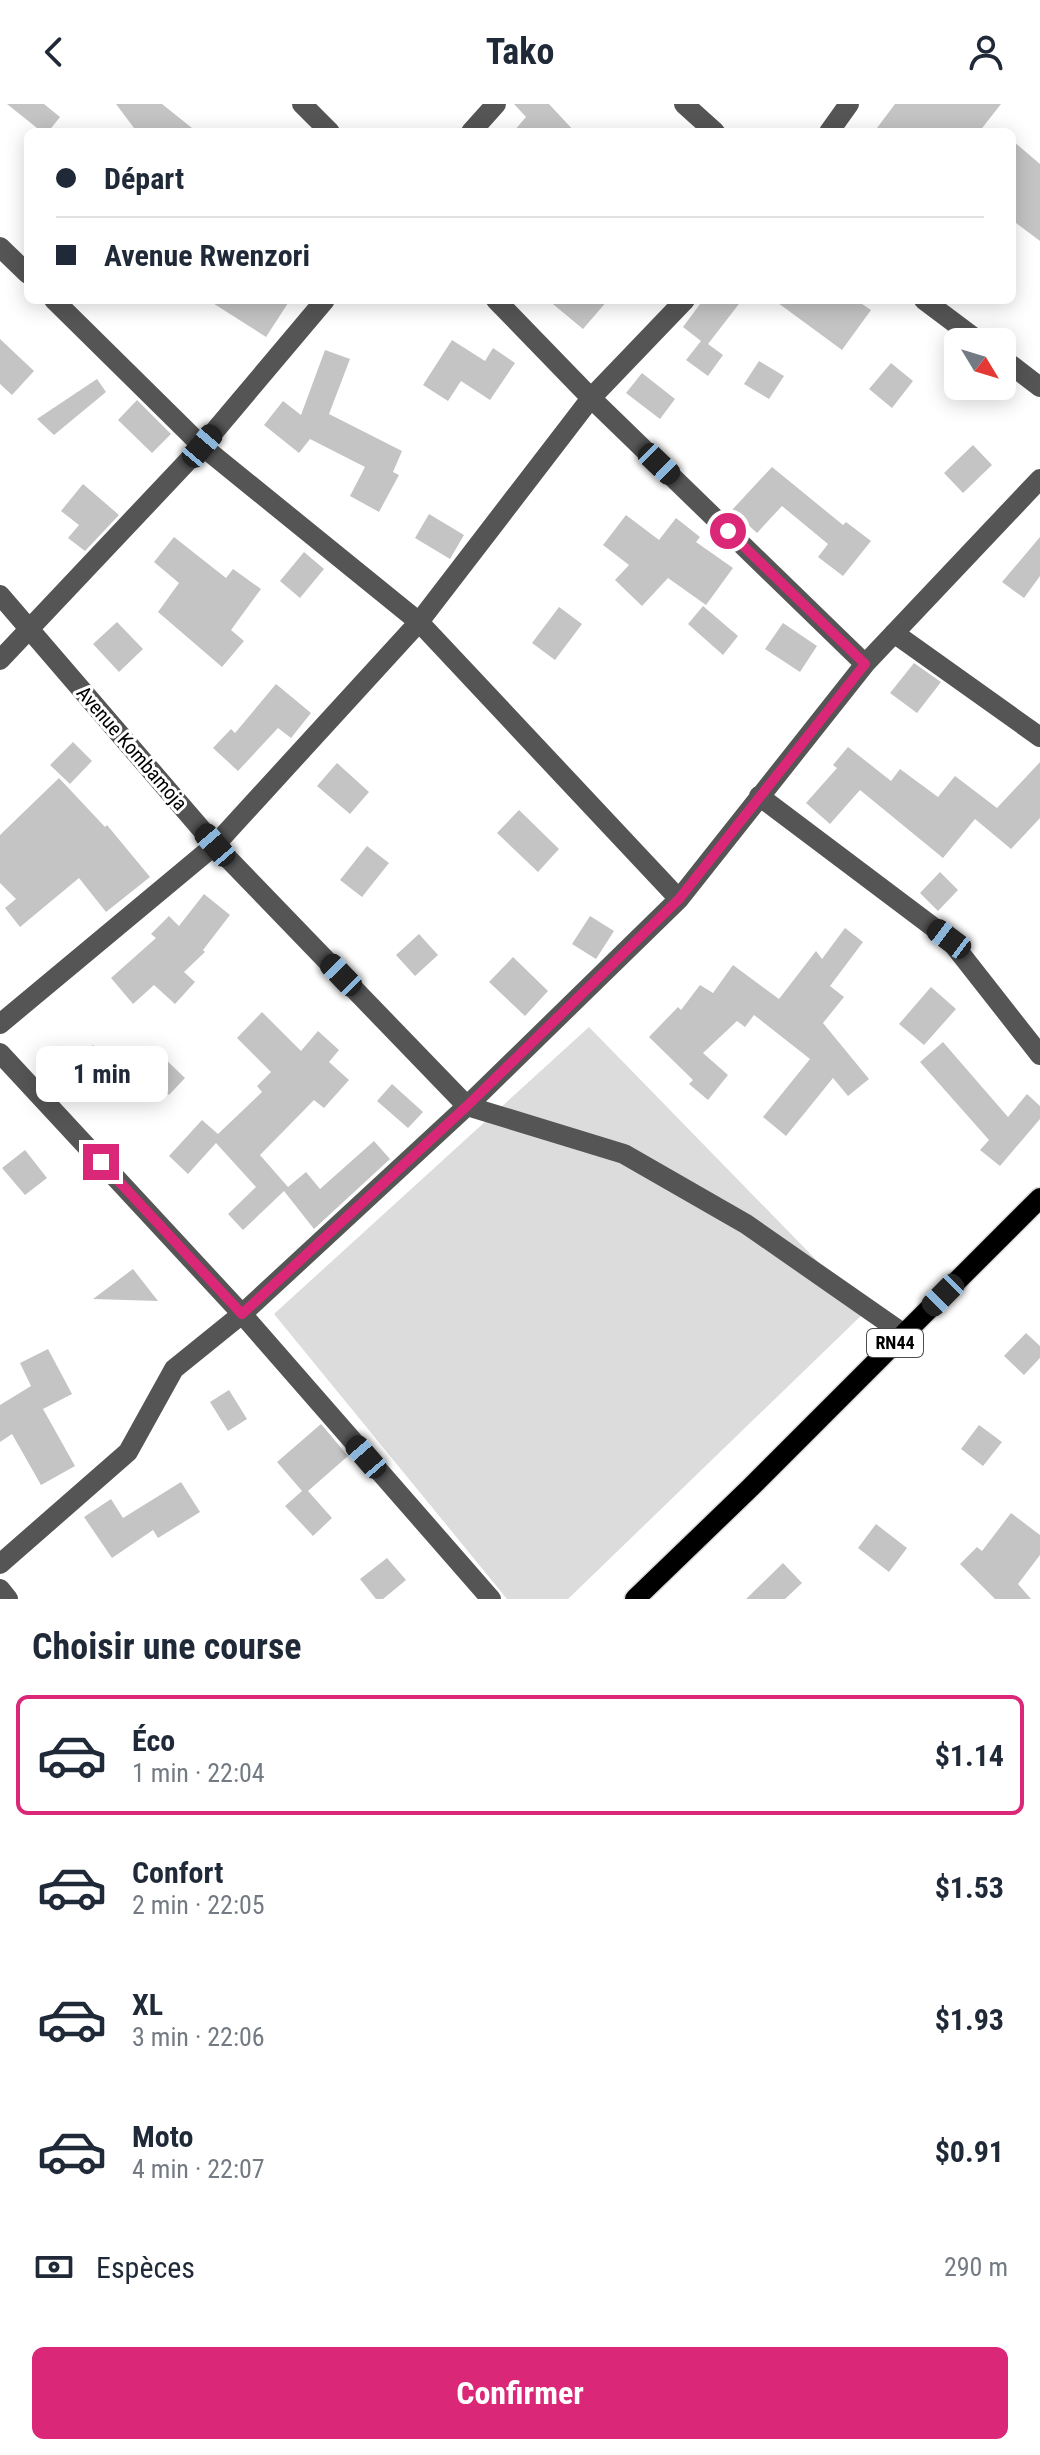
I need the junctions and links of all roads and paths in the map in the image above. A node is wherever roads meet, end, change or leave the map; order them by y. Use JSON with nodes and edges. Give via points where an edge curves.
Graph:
{"nodes":[{"id":1,"x":302,"y":104,"type":"edge"},
{"id":2,"x":496,"y":104,"type":"edge"},
{"id":3,"x":684,"y":104,"type":"edge"},
{"id":4,"x":849,"y":104,"type":"edge"},
{"id":5,"x":326,"y":128,"type":"edge"},
{"id":6,"x":475,"y":128,"type":"edge"},
{"id":7,"x":711,"y":128,"type":"edge"},
{"id":8,"x":832,"y":128,"type":"edge"},
{"id":9,"x":0,"y":247,"type":"edge"},
{"id":10,"x":24,"y":270,"type":"edge"},
{"id":11,"x":58,"y":304,"type":"edge"},
{"id":12,"x":322,"y":304,"type":"edge"},
{"id":13,"x":500,"y":304,"type":"edge"},
{"id":14,"x":681,"y":304,"type":"edge"},
{"id":15,"x":929,"y":304,"type":"edge"},
{"id":16,"x":961,"y":328,"type":"edge"},
{"id":17,"x":1016,"y":369,"type":"edge"},
{"id":18,"x":1040,"y":387,"type":"edge"},
{"id":19,"x":591,"y":398,"type":"junction"},
{"id":20,"x":202,"y":446,"type":"junction"},
{"id":21,"x":1040,"y":479,"type":"edge"},
{"id":22,"x":0,"y":595,"type":"edge"},
{"id":23,"x":419,"y":622,"type":"junction"},
{"id":24,"x":30,"y":630,"type":"junction"},
{"id":25,"x":894,"y":633,"type":"junction"},
{"id":26,"x":0,"y":660,"type":"edge"},
{"id":27,"x":865,"y":664,"type":"junction"},
{"id":28,"x":1040,"y":737,"type":"edge"},
{"id":29,"x":759,"y":796,"type":"junction"},
{"id":30,"x":215,"y":845,"type":"junction"},
{"id":31,"x":679,"y":899,"type":"junction"},
{"id":32,"x":0,"y":1024,"type":"edge"},
{"id":33,"x":0,"y":1053,"type":"edge"},
{"id":34,"x":1040,"y":1055,"type":"edge"},
{"id":35,"x":467,"y":1106,"type":"junction"},
{"id":36,"x":1040,"y":1198,"type":"edge"},
{"id":37,"x":242,"y":1314,"type":"junction"},
{"id":38,"x":904,"y":1334,"type":"junction"},
{"id":39,"x":0,"y":1564,"type":"edge"},
{"id":40,"x":0,"y":1589,"type":"edge"},
{"id":41,"x":8,"y":1599,"type":"edge"},
{"id":42,"x":491,"y":1599,"type":"edge"},
{"id":43,"x":635,"y":1599,"type":"edge"}],
"edges":[{"from":1,"to":5,"type":"street"},
{"from":2,"to":6,"type":"street"},
{"from":3,"to":7,"type":"street"},
{"from":4,"to":8,"type":"street"},
{"from":9,"to":10,"type":"street"},
{"from":11,"to":20,"type":"street"},
{"from":12,"to":20,"type":"street"},
{"from":13,"to":19,"type":"street"},
{"from":14,"to":19,"type":"street"},
{"from":15,"to":16,"type":"street"},
{"from":17,"to":18,"type":"street"},
{"from":19,"to":23,"type":"street"},
{"from":19,"to":27,"type":"street"},
{"from":20,"to":23,"type":"street"},
{"from":20,"to":24,"type":"street"},
{"from":21,"to":25,"type":"street"},
{"from":22,"to":24,"type":"street","name":"Avenue Kombamoja"},
{"from":23,"to":30,"type":"street"},
{"from":23,"to":31,"type":"street"},
{"from":24,"to":26,"type":"street"},
{"from":24,"to":30,"type":"street","name":"Avenue Kombamoja"},
{"from":25,"to":27,"type":"street"},
{"from":25,"to":28,"type":"street"},
{"from":27,"to":29,"type":"street"},
{"from":29,"to":31,"type":"street"},
{"from":29,"to":34,"type":"street","via":[[949,939]]},
{"from":30,"to":32,"type":"street"},
{"from":30,"to":35,"type":"street","name":"Avenue Kombamoja"},
{"from":31,"to":35,"type":"street"},
{"from":33,"to":37,"type":"street"},
{"from":35,"to":37,"type":"street"},
{"from":35,"to":38,"type":"street","via":[[624,1154],[746,1224]]},
{"from":36,"to":38,"type":"main road","number":"RN44"},
{"from":37,"to":39,"type":"street","via":[[174,1369],[128,1452]]},
{"from":37,"to":42,"type":"street"},
{"from":38,"to":43,"type":"main road","number":"RN44"},
{"from":40,"to":41,"type":"street"}]}
